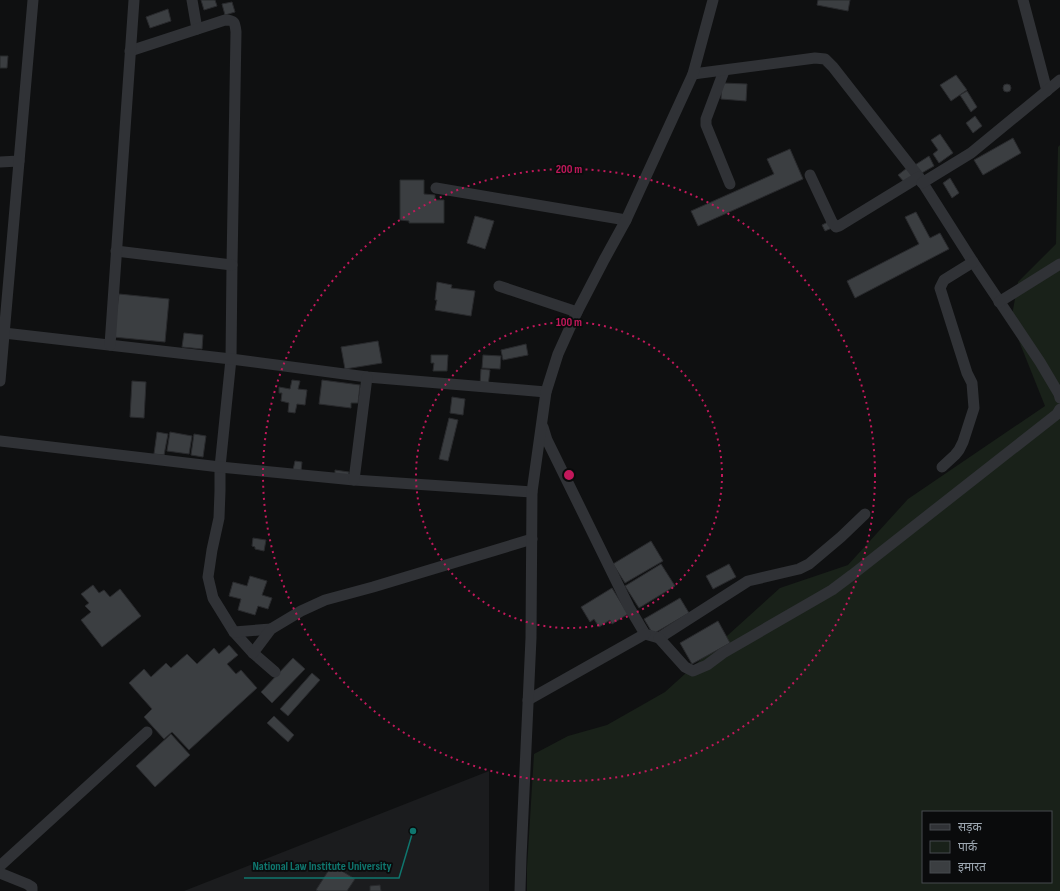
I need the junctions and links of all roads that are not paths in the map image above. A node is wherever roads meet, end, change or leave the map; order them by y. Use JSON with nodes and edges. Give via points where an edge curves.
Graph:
{"nodes":[{"id":1,"x":33,"y":0,"type":"edge"},
{"id":2,"x":134,"y":0,"type":"edge"},
{"id":3,"x":192,"y":0,"type":"edge"},
{"id":4,"x":713,"y":0,"type":"edge"},
{"id":5,"x":1023,"y":0,"type":"edge"},
{"id":6,"x":197,"y":29,"type":"junction"},
{"id":7,"x":130,"y":51,"type":"junction"},
{"id":8,"x":724,"y":71,"type":"junction"},
{"id":9,"x":693,"y":74,"type":"junction"},
{"id":10,"x":1060,"y":80,"type":"edge"},
{"id":11,"x":1047,"y":91,"type":"junction"},
{"id":12,"x":19,"y":161,"type":"junction"},
{"id":13,"x":0,"y":162,"type":"edge"},
{"id":14,"x":810,"y":175,"type":"dead end"},
{"id":15,"x":920,"y":180,"type":"junction"},
{"id":16,"x":730,"y":184,"type":"dead end"},
{"id":17,"x":436,"y":188,"type":"dead end"},
{"id":18,"x":626,"y":220,"type":"junction"},
{"id":19,"x":116,"y":251,"type":"junction"},
{"id":20,"x":6,"y":252,"type":"edge"},
{"id":21,"x":973,"y":262,"type":"junction"},
{"id":22,"x":1060,"y":264,"type":"edge"},
{"id":23,"x":232,"y":265,"type":"junction"},
{"id":24,"x":499,"y":286,"type":"dead end"},
{"id":25,"x":999,"y":302,"type":"junction"},
{"id":26,"x":577,"y":312,"type":"junction"},
{"id":27,"x":4,"y":333,"type":"junction"},
{"id":28,"x":110,"y":346,"type":"junction"},
{"id":29,"x":231,"y":358,"type":"junction"},
{"id":30,"x":367,"y":377,"type":"junction"},
{"id":31,"x":0,"y":381,"type":"edge"},
{"id":32,"x":546,"y":392,"type":"junction"},
{"id":33,"x":1060,"y":398,"type":"edge"},
{"id":34,"x":1060,"y":410,"type":"edge"},
{"id":35,"x":542,"y":423,"type":"junction"},
{"id":36,"x":0,"y":441,"type":"edge"},
{"id":37,"x":220,"y":467,"type":"junction"},
{"id":38,"x":942,"y":467,"type":"dead end"},
{"id":39,"x":354,"y":480,"type":"junction"},
{"id":40,"x":532,"y":492,"type":"junction"},
{"id":41,"x":865,"y":514,"type":"dead end"},
{"id":42,"x":532,"y":539,"type":"junction"},
{"id":43,"x":271,"y":629,"type":"junction"},
{"id":44,"x":234,"y":632,"type":"junction"},
{"id":45,"x":645,"y":634,"type":"junction"},
{"id":46,"x":659,"y":638,"type":"junction"},
{"id":47,"x":253,"y":653,"type":"junction"},
{"id":48,"x":275,"y":672,"type":"dead end"},
{"id":49,"x":528,"y":700,"type":"junction"},
{"id":50,"x":147,"y":732,"type":"dead end"},
{"id":51,"x":0,"y":866,"type":"edge"},
{"id":52,"x":0,"y":873,"type":"edge"},
{"id":53,"x":32,"y":891,"type":"edge"},
{"id":54,"x":520,"y":891,"type":"edge"}],
"edges":[{"from":1,"to":12,"type":"street"},
{"from":2,"to":7,"type":"street"},
{"from":3,"to":6,"type":"street"},
{"from":4,"to":9,"type":"street"},
{"from":5,"to":11,"type":"street"},
{"from":6,"to":7,"type":"street"},
{"from":6,"to":23,"type":"street","via":[[225,20],[231,20],[235,24]]},
{"from":7,"to":19,"type":"street"},
{"from":8,"to":9,"type":"street"},
{"from":8,"to":15,"type":"street","via":[[815,58],[825,59]]},
{"from":8,"to":16,"type":"street","via":[[706,125]]},
{"from":9,"to":18,"type":"street"},
{"from":10,"to":11,"type":"street"},
{"from":11,"to":15,"type":"street","via":[[971,153]]},
{"from":12,"to":13,"type":"street"},
{"from":12,"to":20,"type":"street"},
{"from":14,"to":15,"type":"street","via":[[836,226]]},
{"from":15,"to":21,"type":"street"},
{"from":17,"to":18,"type":"street"},
{"from":18,"to":26,"type":"street"},
{"from":19,"to":23,"type":"street"},
{"from":19,"to":28,"type":"street"},
{"from":20,"to":27,"type":"street"},
{"from":21,"to":25,"type":"street"},
{"from":21,"to":38,"type":"street","via":[[944,280],[940,288],[972,384],[974,408],[959,450]]},
{"from":22,"to":25,"type":"street"},
{"from":23,"to":29,"type":"street"},
{"from":24,"to":26,"type":"street"},
{"from":25,"to":33,"type":"street","via":[[1040,362]]},
{"from":26,"to":32,"type":"street","via":[[558,354]]},
{"from":27,"to":28,"type":"street"},
{"from":27,"to":31,"type":"street"},
{"from":28,"to":29,"type":"street"},
{"from":29,"to":30,"type":"street"},
{"from":29,"to":37,"type":"street"},
{"from":30,"to":32,"type":"street"},
{"from":30,"to":39,"type":"street"},
{"from":32,"to":35,"type":"street"},
{"from":34,"to":46,"type":"street","via":[[832,590],[723,653],[707,665],[693,671],[685,667]]},
{"from":35,"to":40,"type":"street"},
{"from":35,"to":45,"type":"street","via":[[547,440],[629,607]]},
{"from":36,"to":37,"type":"street"},
{"from":37,"to":39,"type":"street"},
{"from":37,"to":44,"type":"street","via":[[219,518],[208,577],[213,598]]},
{"from":39,"to":40,"type":"street"},
{"from":40,"to":42,"type":"street"},
{"from":41,"to":46,"type":"street","via":[[810,564],[748,581]]},
{"from":42,"to":43,"type":"street","via":[[326,600]]},
{"from":42,"to":49,"type":"street"},
{"from":43,"to":44,"type":"street"},
{"from":43,"to":47,"type":"street"},
{"from":44,"to":47,"type":"street"},
{"from":45,"to":46,"type":"street"},
{"from":45,"to":49,"type":"street"},
{"from":47,"to":48,"type":"street"},
{"from":49,"to":54,"type":"street"},
{"from":50,"to":51,"type":"street"},
{"from":52,"to":53,"type":"street","via":[[27,884],[32,887]]}]}
